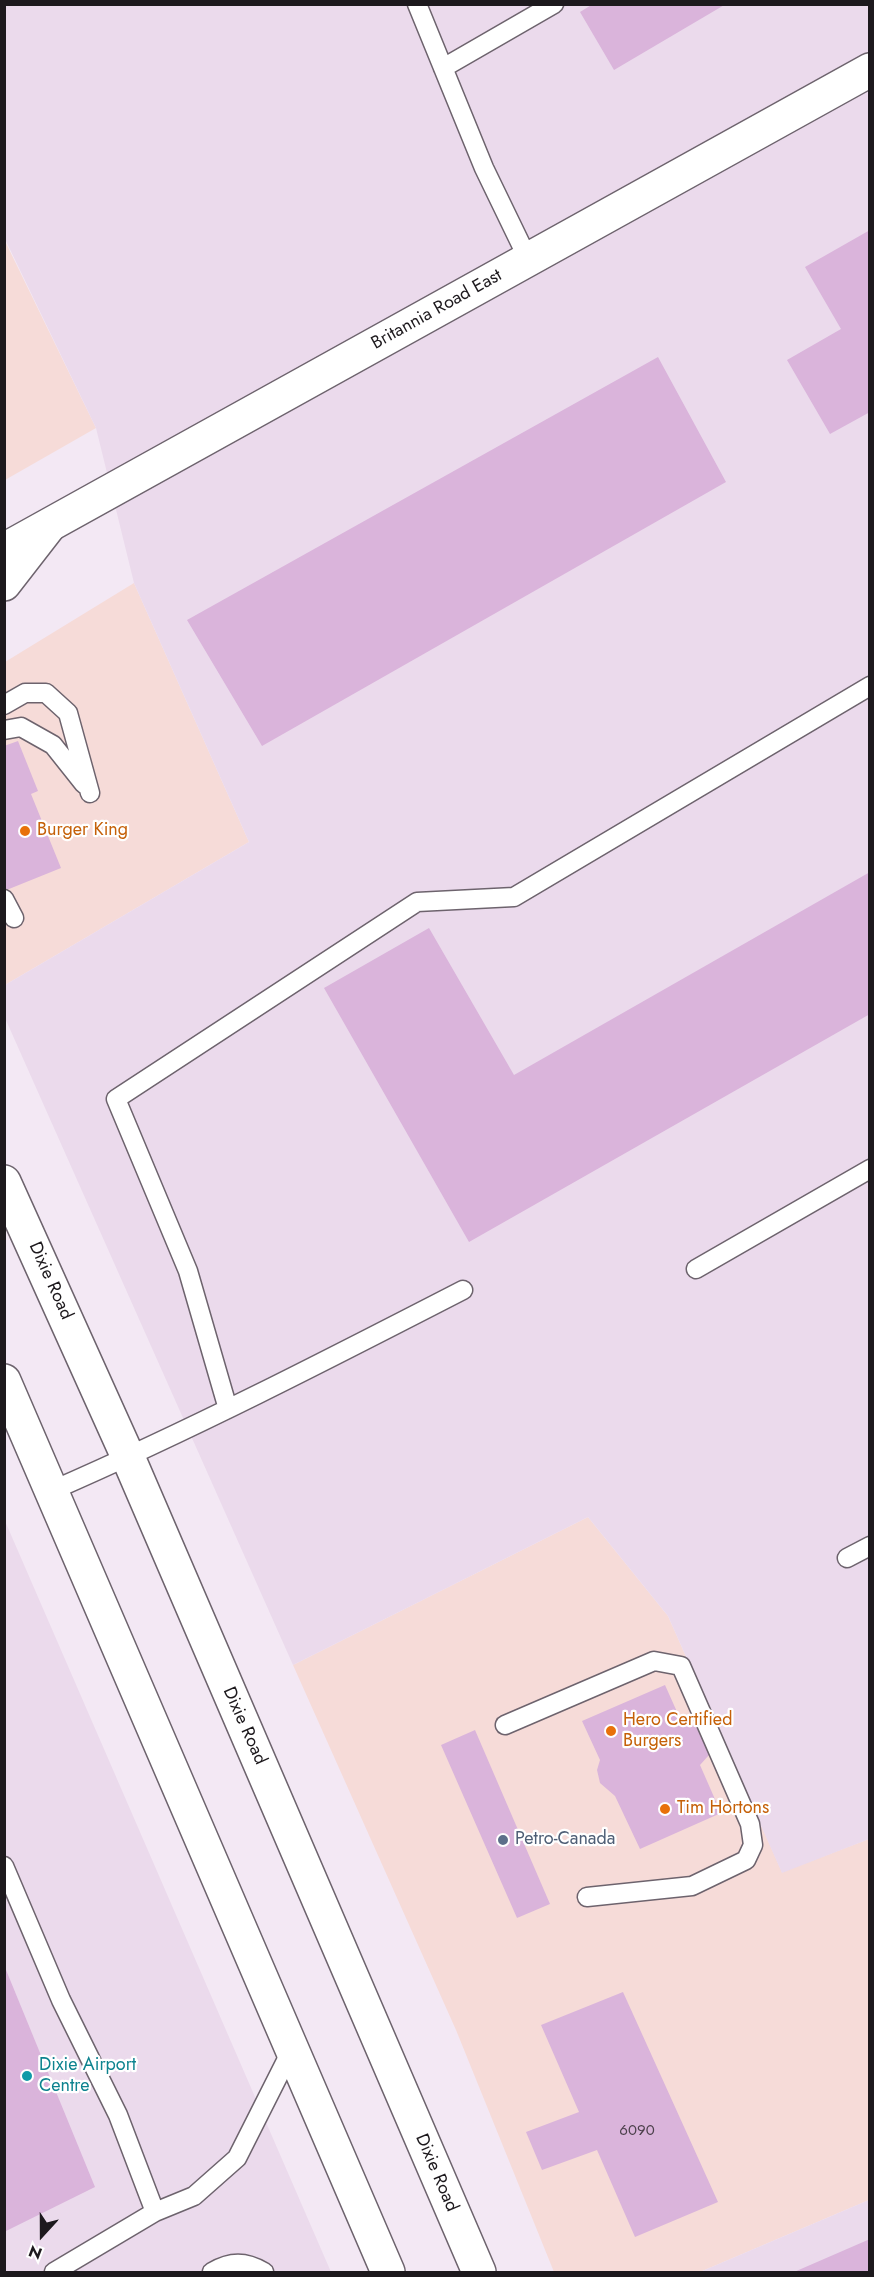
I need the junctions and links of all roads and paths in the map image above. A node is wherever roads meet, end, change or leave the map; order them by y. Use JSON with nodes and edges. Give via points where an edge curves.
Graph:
{"nodes":[{"id":1,"x":417,"y":4,"type":"edge"},
{"id":2,"x":554,"y":4,"type":"edge"},
{"id":3,"x":443,"y":68,"type":"junction"},
{"id":4,"x":870,"y":70,"type":"edge"},
{"id":5,"x":528,"y":259,"type":"junction"},
{"id":6,"x":49,"y":526,"type":"junction"},
{"id":7,"x":5,"y":548,"type":"edge"},
{"id":8,"x":4,"y":584,"type":"edge"},
{"id":9,"x":870,"y":686,"type":"edge"},
{"id":10,"x":4,"y":705,"type":"edge"},
{"id":11,"x":4,"y":730,"type":"edge"},
{"id":12,"x":4,"y":899,"type":"edge"},
{"id":13,"x":14,"y":918,"type":"dead end"},
{"id":14,"x":870,"y":1169,"type":"edge"},
{"id":15,"x":4,"y":1182,"type":"edge"},
{"id":16,"x":696,"y":1269,"type":"dead end"},
{"id":17,"x":463,"y":1290,"type":"dead end"},
{"id":18,"x":4,"y":1381,"type":"edge"},
{"id":19,"x":228,"y":1409,"type":"junction"},
{"id":20,"x":128,"y":1458,"type":"junction"},
{"id":21,"x":51,"y":1491,"type":"junction"},
{"id":22,"x":870,"y":1546,"type":"edge"},
{"id":23,"x":847,"y":1558,"type":"dead end"},
{"id":24,"x":505,"y":1725,"type":"dead end"},
{"id":25,"x":4,"y":1866,"type":"edge"},
{"id":26,"x":587,"y":1896,"type":"dead end"},
{"id":27,"x":292,"y":2049,"type":"junction"},
{"id":28,"x":155,"y":2212,"type":"junction"},
{"id":29,"x":54,"y":2272,"type":"edge"},
{"id":30,"x":212,"y":2272,"type":"edge"},
{"id":31,"x":264,"y":2272,"type":"edge"},
{"id":32,"x":388,"y":2272,"type":"edge"},
{"id":33,"x":479,"y":2272,"type":"edge"}],
"edges":[{"from":1,"to":3,"type":"lane"},
{"from":2,"to":3,"type":"lane"},
{"from":3,"to":5,"type":"lane","via":[[484,168]]},
{"from":4,"to":5,"type":"main road","name":"Britannia Road East"},
{"from":5,"to":6,"type":"main road","name":"Britannia Road East"},
{"from":6,"to":7,"type":"main road","name":"Britannia Road East"},
{"from":6,"to":8,"type":"main road"},
{"from":9,"to":19,"type":"lane","via":[[514,897],[417,902],[116,1099],[188,1271]]},
{"from":10,"to":11,"type":"lane","via":[[25,693],[46,693],[68,713],[90,793],[53,745],[21,727]]},
{"from":12,"to":13,"type":"lane"},
{"from":14,"to":16,"type":"lane"},
{"from":15,"to":20,"type":"main road","name":"Dixie Road"},
{"from":17,"to":19,"type":"lane"},
{"from":18,"to":21,"type":"main road"},
{"from":19,"to":20,"type":"lane"},
{"from":20,"to":21,"type":"lane"},
{"from":20,"to":33,"type":"main road","name":"Dixie Road"},
{"from":21,"to":27,"type":"main road"},
{"from":22,"to":23,"type":"lane"},
{"from":24,"to":26,"type":"lane","via":[[654,1661],[681,1666],[750,1824],[753,1845],[746,1860],[692,1886]]},
{"from":25,"to":28,"type":"lane","via":[[61,2000],[118,2115]]},
{"from":27,"to":28,"type":"lane","via":[[237,2158],[194,2196]]},
{"from":27,"to":32,"type":"main road"},
{"from":28,"to":29,"type":"lane"},
{"from":30,"to":31,"type":"lane","via":[[225,2265],[248,2263]]}]}
